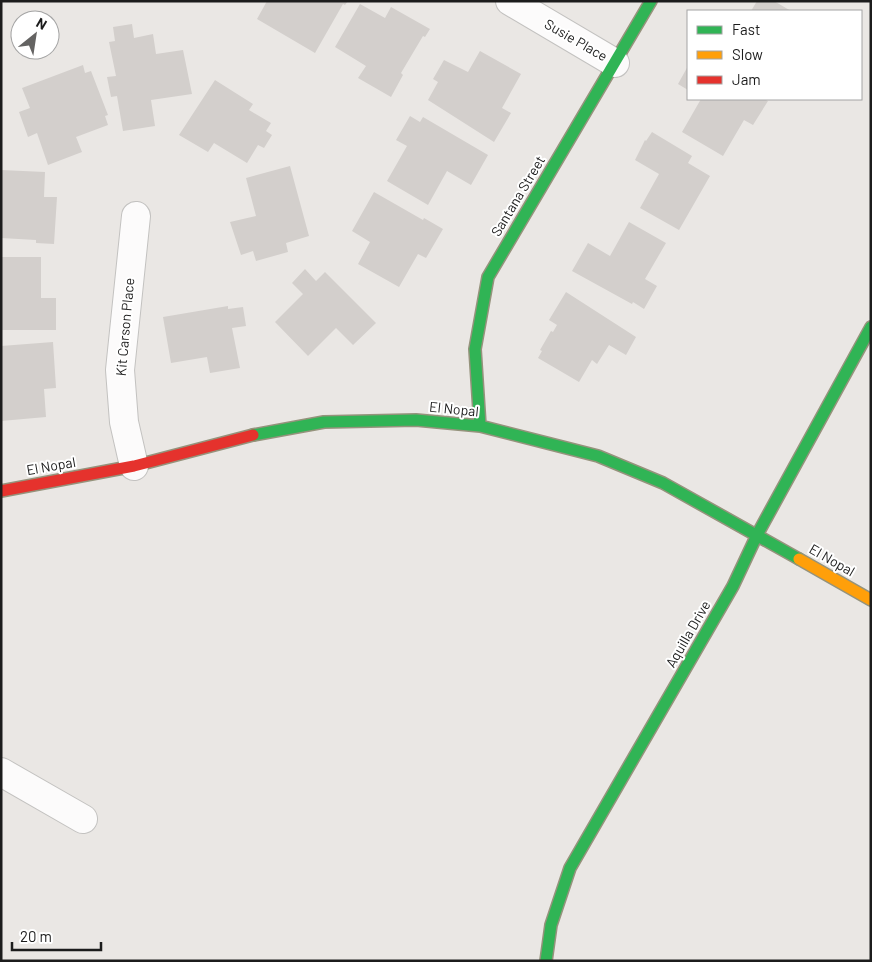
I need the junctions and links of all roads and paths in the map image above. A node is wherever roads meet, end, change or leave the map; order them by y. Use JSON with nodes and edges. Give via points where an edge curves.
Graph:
{"nodes":[{"id":1,"x":510,"y":1,"type":"edge"},
{"id":2,"x":651,"y":1,"type":"edge"},
{"id":3,"x":616,"y":63,"type":"junction"},
{"id":4,"x":136,"y":216,"type":"dead end"},
{"id":5,"x":871,"y":327,"type":"edge"},
{"id":6,"x":480,"y":426,"type":"junction"},
{"id":7,"x":134,"y":466,"type":"junction"},
{"id":8,"x":1,"y":491,"type":"edge"},
{"id":9,"x":757,"y":535,"type":"junction"},
{"id":10,"x":871,"y":600,"type":"edge"},
{"id":11,"x":1,"y":772,"type":"edge"},
{"id":12,"x":84,"y":819,"type":"dead end"},
{"id":13,"x":546,"y":961,"type":"edge"}],
"edges":[{"from":1,"to":3,"type":"street","name":"Susie Place"},
{"from":2,"to":3,"type":"street","name":"Santana Street"},
{"from":3,"to":6,"type":"street","name":"Santana Street","via":[[488,277],[475,349]]},
{"from":4,"to":7,"type":"street","name":"Kit Carson Place","via":[[120,370],[124,422]]},
{"from":5,"to":9,"type":"street","name":"Aquilla Drive"},
{"from":6,"to":7,"type":"street","name":"El Nopal","via":[[416,420],[324,422],[261,433]]},
{"from":6,"to":9,"type":"street","name":"El Nopal","via":[[598,456],[663,483]]},
{"from":7,"to":8,"type":"street","name":"El Nopal"},
{"from":9,"to":10,"type":"street","name":"El Nopal"},
{"from":9,"to":13,"type":"street","name":"Aquilla Drive","via":[[733,586],[570,868],[550,927]]},
{"from":11,"to":12,"type":"street"}]}
